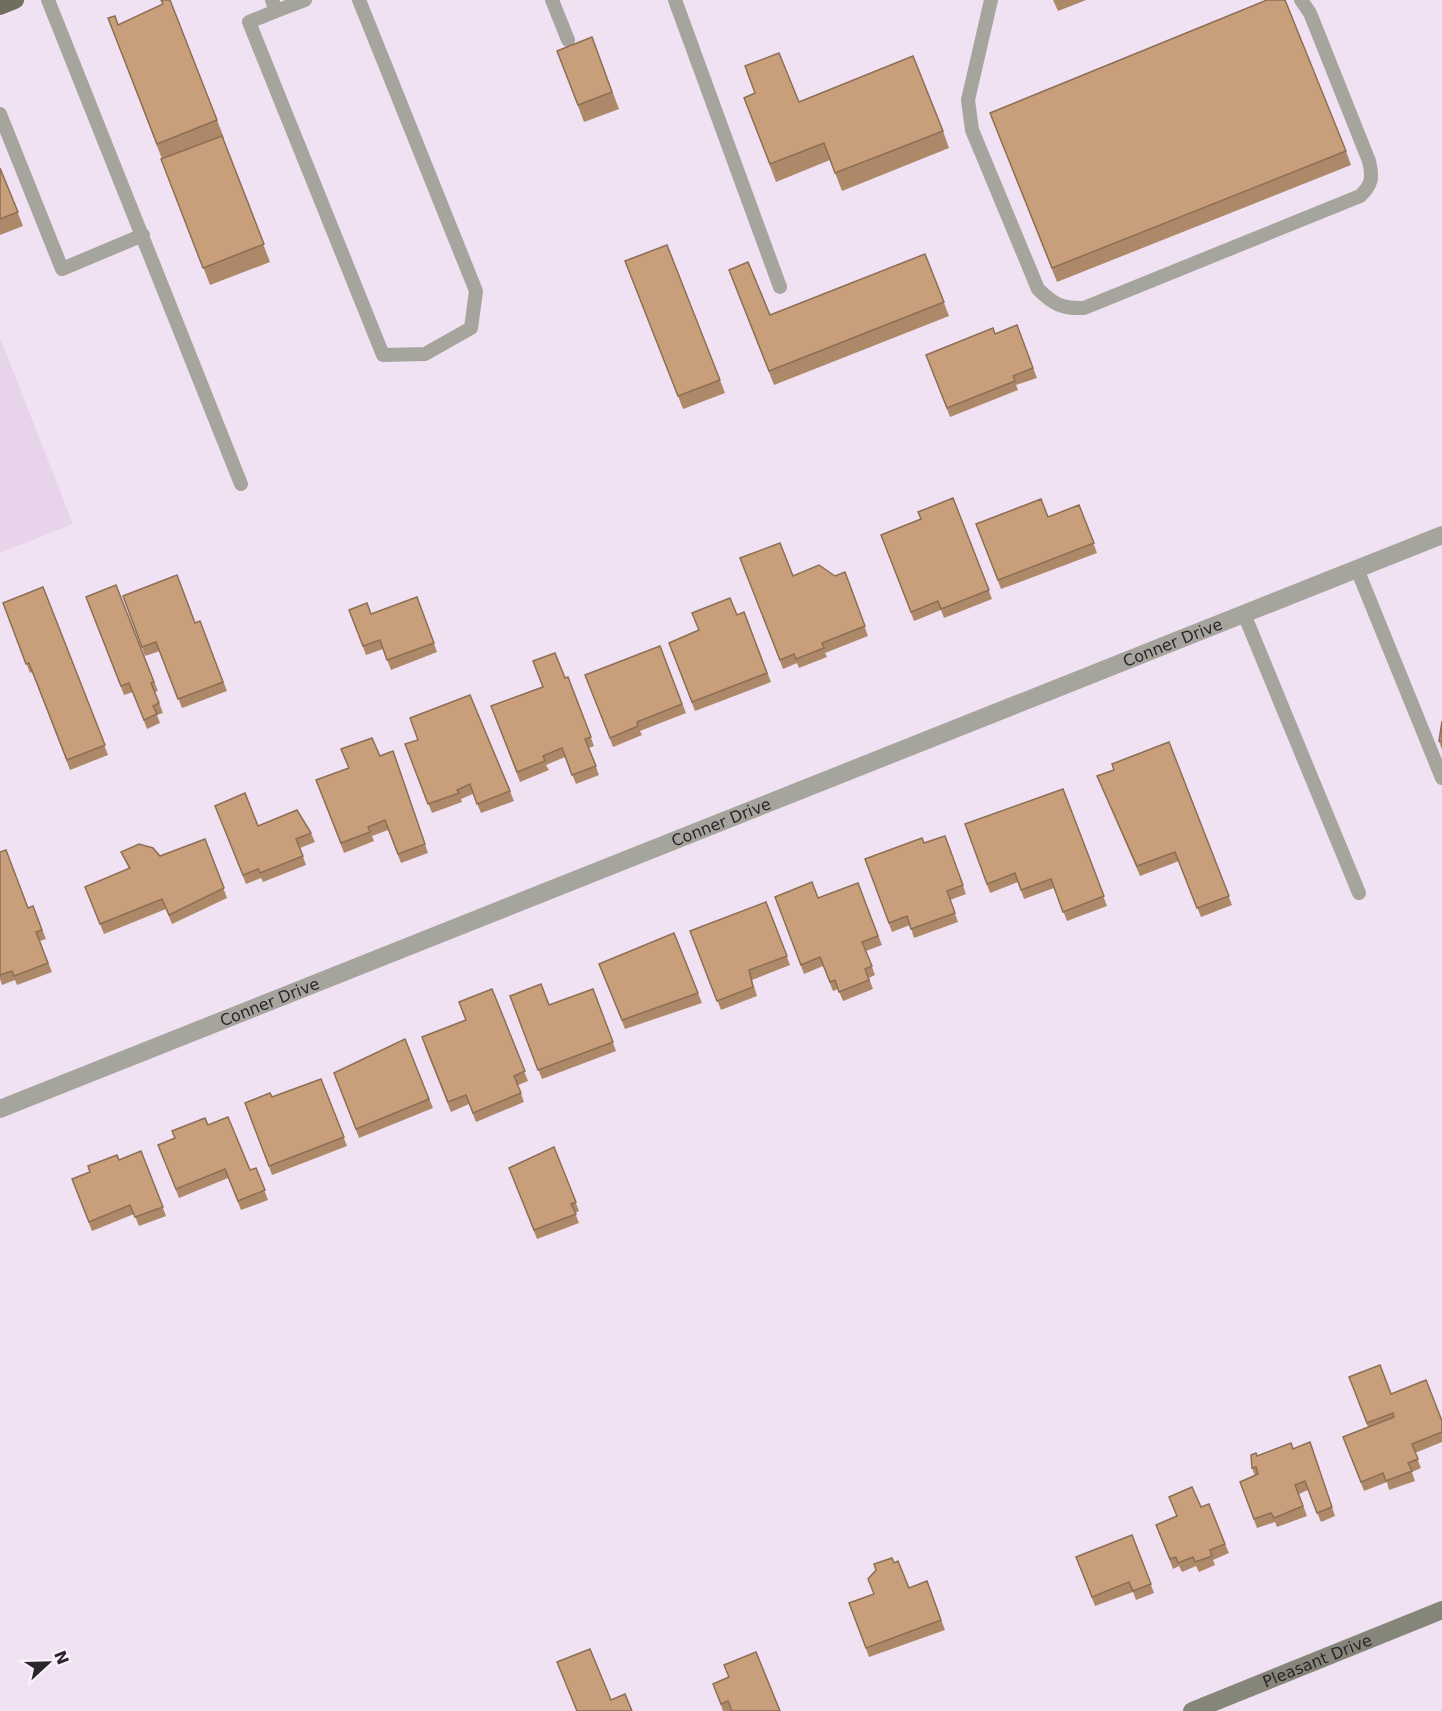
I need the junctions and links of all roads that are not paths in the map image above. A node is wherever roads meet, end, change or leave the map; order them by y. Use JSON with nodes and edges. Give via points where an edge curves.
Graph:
{"nodes":[{"id":1,"x":15,"y":0,"type":"edge"},
{"id":2,"x":48,"y":0,"type":"edge"},
{"id":3,"x":305,"y":0,"type":"edge"},
{"id":4,"x":358,"y":0,"type":"edge"},
{"id":5,"x":552,"y":0,"type":"edge"},
{"id":6,"x":675,"y":0,"type":"edge"},
{"id":7,"x":991,"y":0,"type":"edge"},
{"id":8,"x":1301,"y":0,"type":"edge"},
{"id":9,"x":0,"y":6,"type":"edge"},
{"id":10,"x":274,"y":6,"type":"edge"},
{"id":11,"x":567,"y":40,"type":"dead end"},
{"id":12,"x":0,"y":114,"type":"edge"},
{"id":13,"x":143,"y":236,"type":"junction"},
{"id":14,"x":780,"y":287,"type":"dead end"},
{"id":15,"x":241,"y":484,"type":"dead end"},
{"id":16,"x":1442,"y":535,"type":"edge"},
{"id":17,"x":1357,"y":569,"type":"junction"},
{"id":18,"x":1244,"y":614,"type":"junction"},
{"id":19,"x":1442,"y":778,"type":"edge"},
{"id":20,"x":1359,"y":893,"type":"dead end"},
{"id":21,"x":0,"y":1109,"type":"edge"},
{"id":22,"x":1442,"y":1610,"type":"edge"},
{"id":23,"x":1192,"y":1711,"type":"edge"}],
"edges":[{"from":1,"to":9,"type":"main road"},
{"from":2,"to":13,"type":"lane"},
{"from":3,"to":10,"type":"lane"},
{"from":4,"to":10,"type":"lane","via":[[476,291],[471,328],[425,354],[382,355],[249,22]]},
{"from":5,"to":11,"type":"lane"},
{"from":6,"to":14,"type":"lane"},
{"from":7,"to":8,"type":"lane","via":[[968,100],[970,120],[1038,289],[1052,303],[1066,308],[1084,308],[1360,196],[1370,187],[1369,161],[1310,13]]},
{"from":12,"to":13,"type":"lane","via":[[62,269]]},
{"from":13,"to":15,"type":"lane"},
{"from":16,"to":17,"type":"street","name":"Conner Drive"},
{"from":17,"to":18,"type":"street","name":"Conner Drive"},
{"from":17,"to":19,"type":"lane"},
{"from":18,"to":20,"type":"lane"},
{"from":18,"to":21,"type":"street","name":"Conner Drive"},
{"from":22,"to":23,"type":"street","name":"Pleasant Drive"}]}
